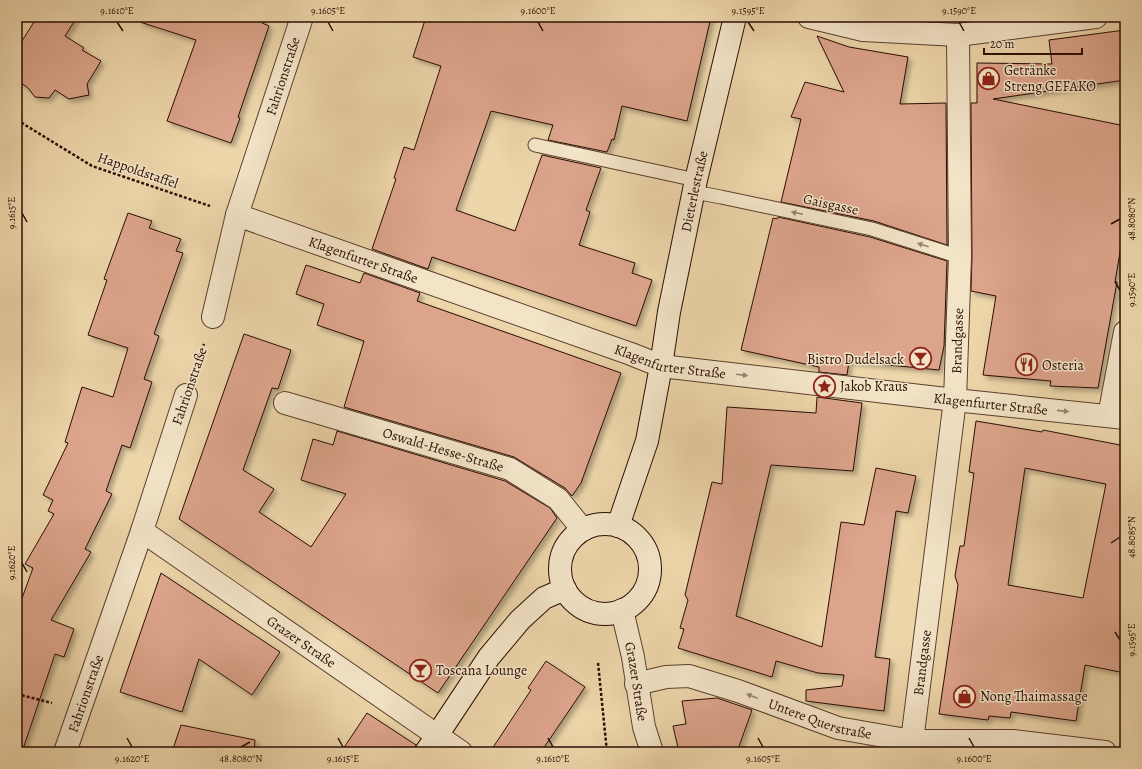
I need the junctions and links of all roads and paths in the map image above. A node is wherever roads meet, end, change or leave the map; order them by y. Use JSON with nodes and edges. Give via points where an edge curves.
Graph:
{"nodes":[{"id":1,"x":302,"y":17,"type":"edge"},
{"id":2,"x":734,"y":17,"type":"edge"},
{"id":3,"x":809,"y":17,"type":"edge"},
{"id":4,"x":1096,"y":17,"type":"edge"},
{"id":5,"x":958,"y":35,"type":"junction"},
{"id":6,"x":17,"y":120,"type":"edge"},
{"id":7,"x":535,"y":145,"type":"dead end"},
{"id":8,"x":695,"y":186,"type":"junction"},
{"id":9,"x":237,"y":215,"type":"junction"},
{"id":10,"x":960,"y":256,"type":"junction"},
{"id":11,"x":213,"y":317,"type":"joint"},
{"id":12,"x":1125,"y":332,"type":"edge"},
{"id":13,"x":661,"y":366,"type":"junction"},
{"id":14,"x":186,"y":395,"type":"joint"},
{"id":15,"x":954,"y":400,"type":"junction"},
{"id":16,"x":285,"y":403,"type":"dead end"},
{"id":17,"x":1117,"y":417,"type":"edge"},
{"id":18,"x":618,"y":526,"type":"junction"},
{"id":19,"x":583,"y":530,"type":"junction"},
{"id":20,"x":142,"y":531,"type":"junction"},
{"id":21,"x":565,"y":589,"type":"junction"},
{"id":22,"x":622,"y":610,"type":"junction"},
{"id":23,"x":598,"y":663,"type":"dead end"},
{"id":24,"x":636,"y":684,"type":"junction"},
{"id":25,"x":17,"y":694,"type":"edge"},
{"id":26,"x":79,"y":710,"type":"junction"},
{"id":27,"x":912,"y":741,"type":"junction"},
{"id":28,"x":432,"y":744,"type":"edge"},
{"id":29,"x":65,"y":752,"type":"edge"},
{"id":30,"x":461,"y":752,"type":"edge"},
{"id":31,"x":607,"y":752,"type":"edge"},
{"id":32,"x":652,"y":752,"type":"edge"},
{"id":33,"x":1105,"y":752,"type":"edge"}],
"edges":[{"from":1,"to":9,"type":"street","name":"Fahrionstraße"},
{"from":2,"to":8,"type":"street","name":"Dieterlestraße"},
{"from":3,"to":5,"type":"street","via":[[862,30]]},
{"from":4,"to":5,"type":"street"},
{"from":5,"to":10,"type":"street","name":"Brandgasse"},
{"from":6,"to":9,"type":"path","name":"Happoldstaffel","via":[[92,166]]},
{"from":7,"to":8,"type":"lane","name":"Gaisgasse"},
{"from":10,"to":8,"type":"lane","name":"Gaisgasse","one_way":true,"via":[[872,229],[721,197]]},
{"from":8,"to":13,"type":"street","name":"Dieterlestraße","via":[[669,312]]},
{"from":9,"to":11,"type":"street","name":"Fahrionstraße"},
{"from":9,"to":13,"type":"street","name":"Klagenfurter Straße"},
{"from":10,"to":15,"type":"street","name":"Brandgasse"},
{"from":11,"to":14,"type":"path","name":"Fahrionstraße"},
{"from":12,"to":17,"type":"street"},
{"from":13,"to":15,"type":"street","name":"Klagenfurter Straße","one_way":true},
{"from":13,"to":18,"type":"street","via":[[647,441]]},
{"from":14,"to":20,"type":"street","name":"Fahrionstraße"},
{"from":15,"to":17,"type":"street","name":"Klagenfurter Straße","one_way":true},
{"from":15,"to":27,"type":"street","name":"Brandgasse"},
{"from":16,"to":19,"type":"street","name":"Oswald-Hesse-Straße","via":[[510,469],[558,499]]},
{"from":18,"to":19,"type":"street","via":[[600,524]]},
{"from":18,"to":22,"type":"street","via":[[632,533],[643,544],[649,558],[650,569],[645,590],[635,602]]},
{"from":19,"to":21,"type":"street","via":[[572,538],[564,549],[560,562],[560,576]]},
{"from":20,"to":26,"type":"street","name":"Fahrionstraße"},
{"from":20,"to":28,"type":"street","name":"Grazer Straße"},
{"from":21,"to":22,"type":"street","via":[[583,608],[596,613],[609,614]]},
{"from":21,"to":28,"type":"street","via":[[544,598],[520,620],[489,657]]},
{"from":22,"to":24,"type":"street","name":"Grazer Straße","via":[[633,657]]},
{"from":23,"to":31,"type":"path"},
{"from":27,"to":24,"type":"street","name":"Untere Querstraße","one_way":true,"via":[[838,728],[689,676],[666,676]]},
{"from":24,"to":32,"type":"street","name":"Grazer Straße","via":[[644,727]]},
{"from":25,"to":26,"type":"path"},
{"from":26,"to":29,"type":"street","name":"Fahrionstraße"},
{"from":27,"to":33,"type":"street","name":"Untere Querstraße","via":[[1014,741]]},
{"from":28,"to":30,"type":"street","name":"Grazer Straße"}]}
